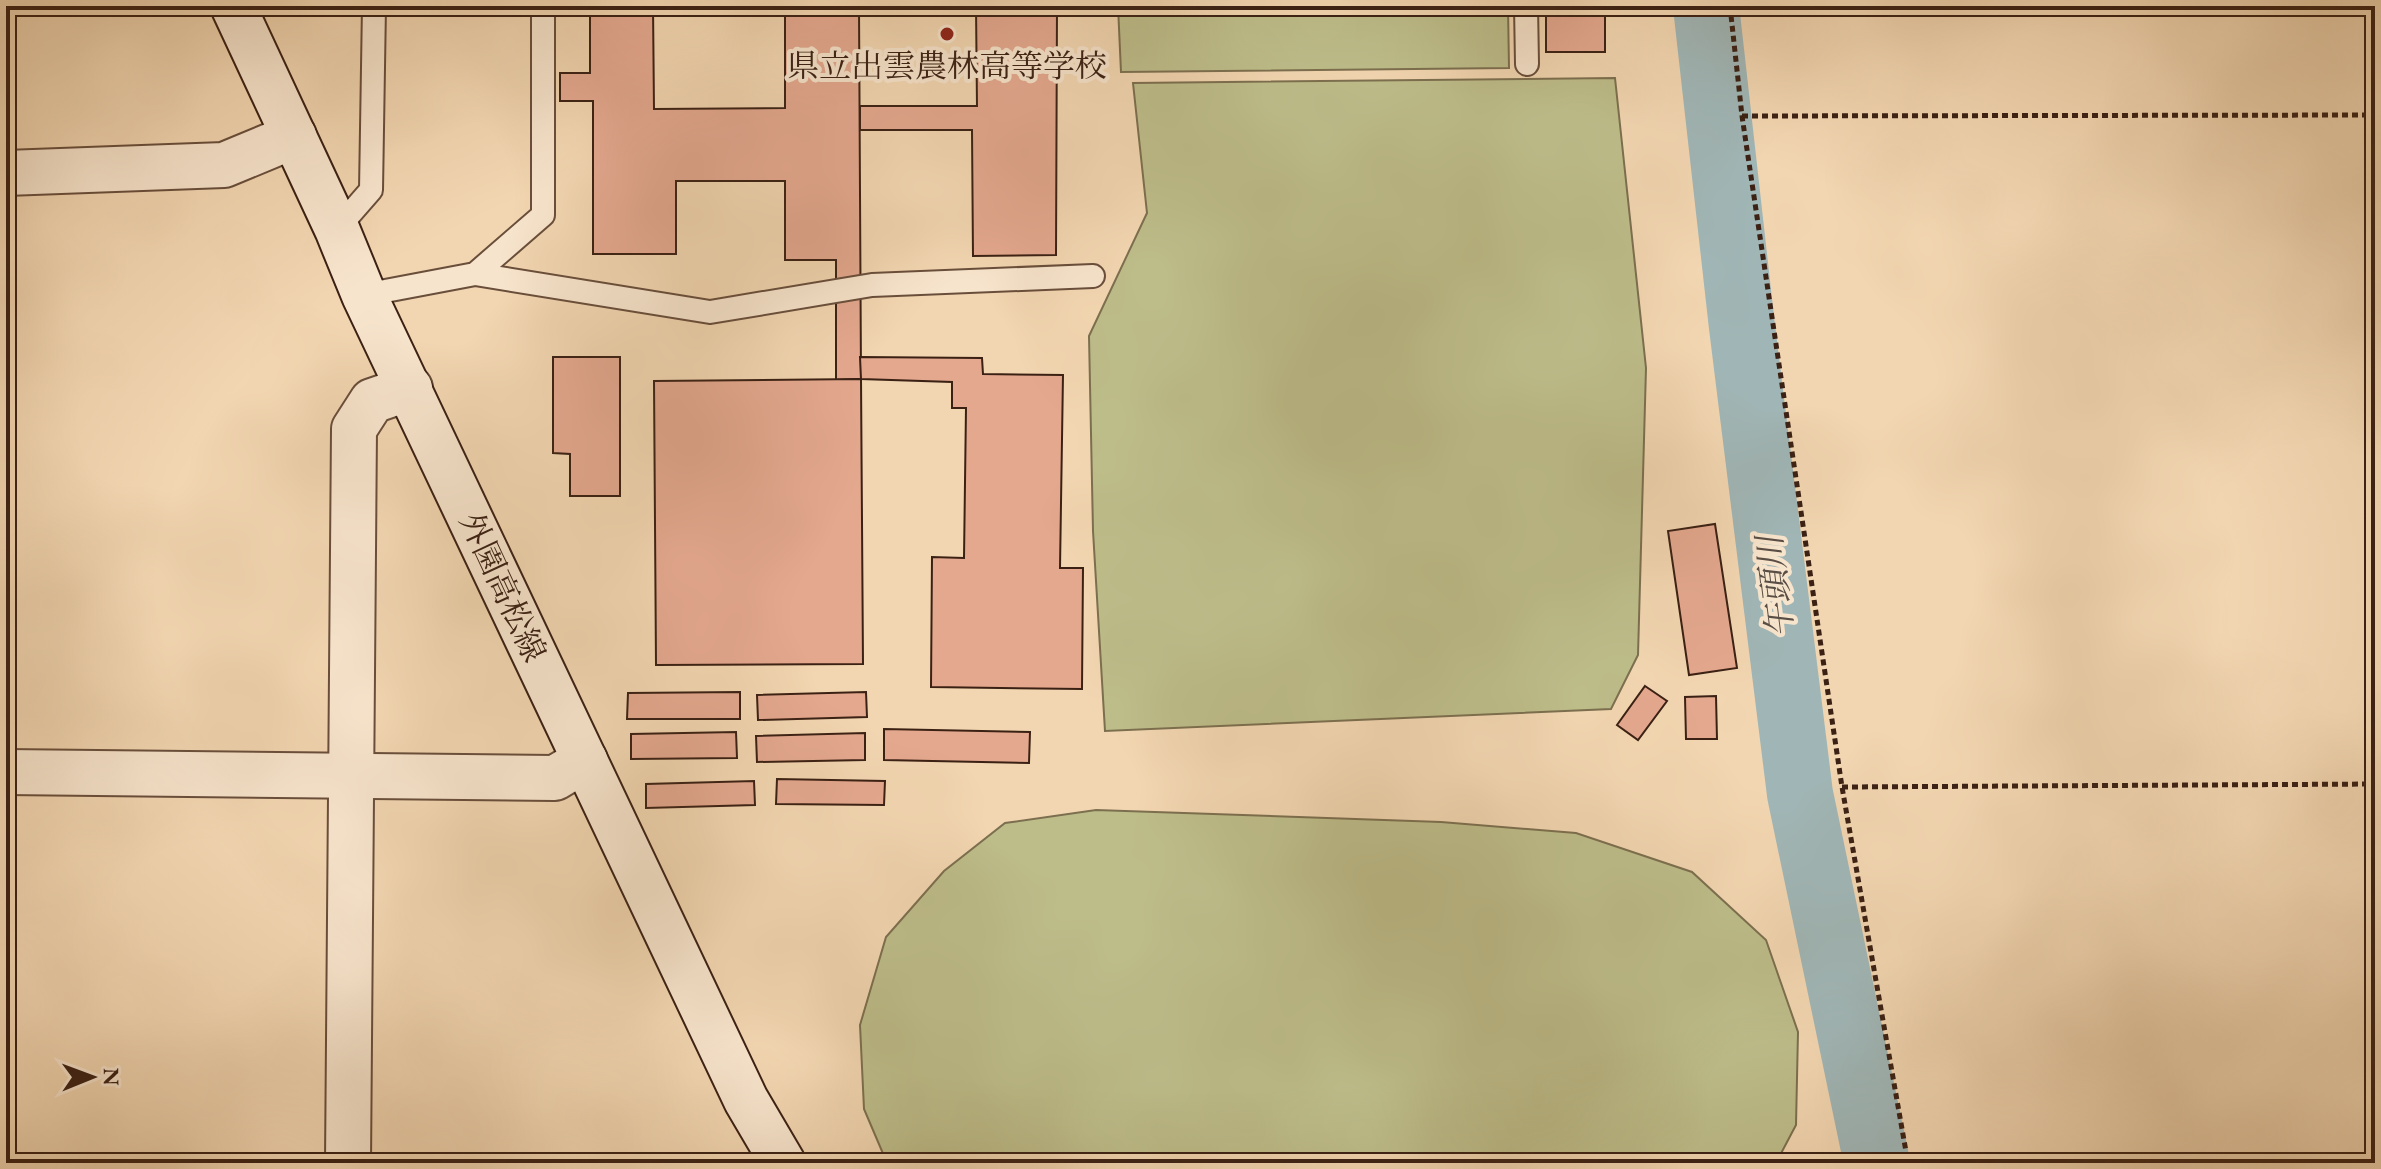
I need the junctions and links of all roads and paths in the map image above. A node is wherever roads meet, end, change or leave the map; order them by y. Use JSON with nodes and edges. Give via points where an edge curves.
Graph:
{"nodes":[{"id":1,"x":233,"y":6,"type":"edge"},
{"id":2,"x":374,"y":6,"type":"edge"},
{"id":3,"x":543,"y":6,"type":"edge"},
{"id":4,"x":1526,"y":6,"type":"edge"},
{"id":5,"x":1730,"y":6,"type":"edge"},
{"id":6,"x":1527,"y":64,"type":"dead end"},
{"id":7,"x":2375,"y":115,"type":"edge"},
{"id":8,"x":1742,"y":116,"type":"junction"},
{"id":9,"x":294,"y":136,"type":"junction"},
{"id":10,"x":6,"y":173,"type":"edge"},
{"id":11,"x":337,"y":229,"type":"junction"},
{"id":12,"x":475,"y":274,"type":"junction"},
{"id":13,"x":1093,"y":276,"type":"dead end"},
{"id":14,"x":364,"y":295,"type":"junction"},
{"id":15,"x":410,"y":388,"type":"junction"},
{"id":16,"x":585,"y":760,"type":"junction"},
{"id":17,"x":6,"y":772,"type":"edge"},
{"id":18,"x":352,"y":776,"type":"junction"},
{"id":19,"x":2375,"y":784,"type":"edge"},
{"id":20,"x":1842,"y":787,"type":"junction"},
{"id":21,"x":348,"y":1163,"type":"edge"},
{"id":22,"x":783,"y":1163,"type":"edge"},
{"id":23,"x":1908,"y":1163,"type":"edge"}],
"edges":[{"from":1,"to":9,"type":"street","name":"外園高松線"},
{"from":2,"to":11,"type":"lane","via":[[371,190]]},
{"from":3,"to":12,"type":"lane","via":[[543,215]]},
{"from":4,"to":6,"type":"lane"},
{"from":5,"to":8,"type":"path"},
{"from":7,"to":8,"type":"path"},
{"from":8,"to":20,"type":"path"},
{"from":9,"to":10,"type":"street","via":[[224,165]]},
{"from":9,"to":11,"type":"street","name":"外園高松線"},
{"from":11,"to":14,"type":"street","name":"外園高松線"},
{"from":12,"to":13,"type":"lane","via":[[710,312],[872,285]]},
{"from":12,"to":14,"type":"lane"},
{"from":14,"to":15,"type":"street","name":"外園高松線"},
{"from":15,"to":16,"type":"street","name":"外園高松線"},
{"from":15,"to":18,"type":"street","via":[[372,401],[354,429]]},
{"from":16,"to":18,"type":"street","via":[[555,778]]},
{"from":16,"to":22,"type":"street","name":"外園高松線","via":[[746,1100]]},
{"from":17,"to":18,"type":"street"},
{"from":18,"to":21,"type":"street"},
{"from":19,"to":20,"type":"path"},
{"from":20,"to":23,"type":"path"}]}
